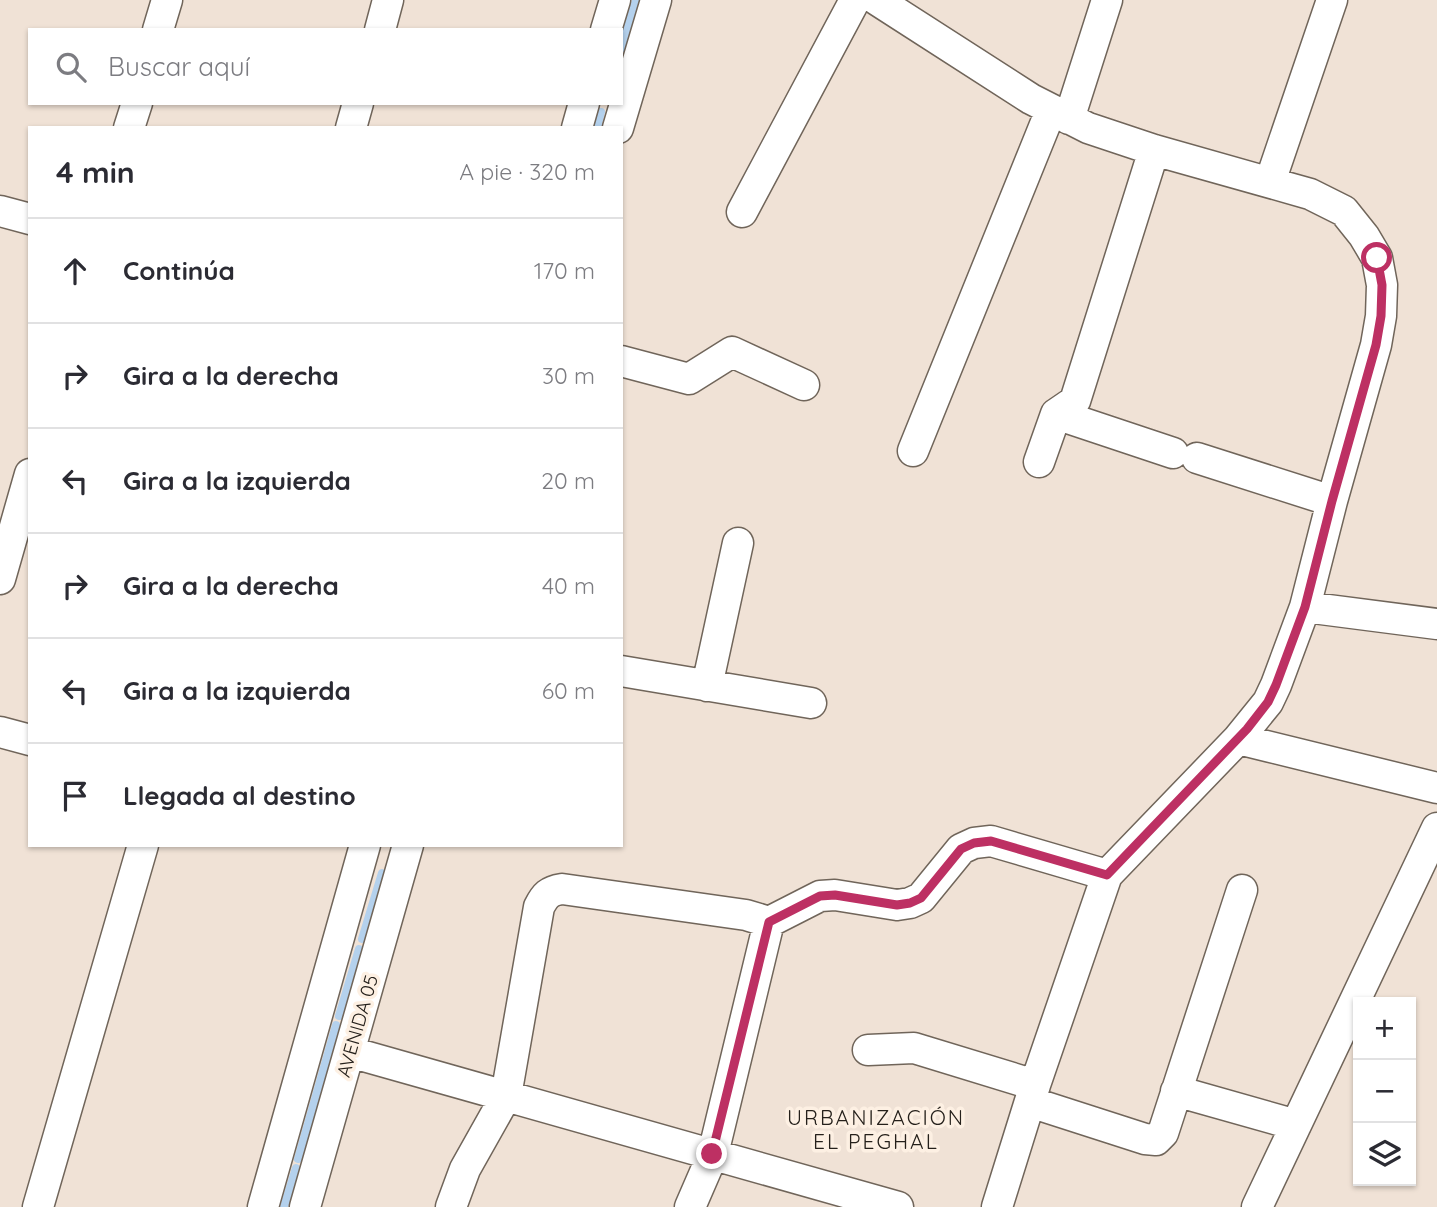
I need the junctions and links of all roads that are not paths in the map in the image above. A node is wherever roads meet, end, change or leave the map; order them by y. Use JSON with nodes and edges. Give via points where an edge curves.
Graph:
{"nodes":[{"id":1,"x":167,"y":0,"type":"edge"},
{"id":2,"x":388,"y":0,"type":"edge"},
{"id":3,"x":615,"y":0,"type":"edge"},
{"id":4,"x":656,"y":0,"type":"edge"},
{"id":5,"x":855,"y":0,"type":"edge"},
{"id":6,"x":877,"y":0,"type":"edge"},
{"id":7,"x":1107,"y":0,"type":"edge"},
{"id":8,"x":1332,"y":0,"type":"edge"},
{"id":9,"x":159,"y":28,"type":"edge"},
{"id":10,"x":381,"y":28,"type":"edge"},
{"id":11,"x":607,"y":28,"type":"edge"},
{"id":12,"x":135,"y":105,"type":"edge"},
{"id":13,"x":357,"y":105,"type":"edge"},
{"id":14,"x":583,"y":105,"type":"edge"},
{"id":15,"x":1060,"y":114,"type":"junction"},
{"id":16,"x":130,"y":126,"type":"edge"},
{"id":17,"x":352,"y":126,"type":"edge"},
{"id":18,"x":578,"y":126,"type":"edge"},
{"id":19,"x":619,"y":126,"type":"edge"},
{"id":20,"x":1154,"y":150,"type":"junction"},
{"id":21,"x":1270,"y":182,"type":"junction"},
{"id":22,"x":0,"y":211,"type":"edge"},
{"id":23,"x":742,"y":212,"type":"dead end"},
{"id":24,"x":28,"y":218,"type":"edge"},
{"id":25,"x":623,"y":362,"type":"edge"},
{"id":26,"x":804,"y":385,"type":"dead end"},
{"id":27,"x":1056,"y":414,"type":"junction"},
{"id":28,"x":913,"y":451,"type":"dead end"},
{"id":29,"x":1039,"y":462,"type":"dead end"},
{"id":30,"x":28,"y":481,"type":"edge"},
{"id":31,"x":1332,"y":501,"type":"junction"},
{"id":32,"x":738,"y":543,"type":"dead end"},
{"id":33,"x":0,"y":579,"type":"edge"},
{"id":34,"x":1305,"y":607,"type":"junction"},
{"id":35,"x":1437,"y":624,"type":"edge"},
{"id":36,"x":623,"y":671,"type":"edge"},
{"id":37,"x":707,"y":686,"type":"junction"},
{"id":38,"x":811,"y":703,"type":"dead end"},
{"id":39,"x":0,"y":732,"type":"edge"},
{"id":40,"x":28,"y":739,"type":"edge"},
{"id":41,"x":1238,"y":739,"type":"junction"},
{"id":42,"x":1437,"y":788,"type":"edge"},
{"id":43,"x":1437,"y":828,"type":"edge"},
{"id":44,"x":142,"y":847,"type":"edge"},
{"id":45,"x":364,"y":847,"type":"edge"},
{"id":46,"x":407,"y":847,"type":"edge"},
{"id":47,"x":1107,"y":875,"type":"junction"},
{"id":48,"x":1242,"y":890,"type":"dead end"},
{"id":49,"x":769,"y":922,"type":"junction"},
{"id":50,"x":868,"y":1050,"type":"dead end"},
{"id":51,"x":350,"y":1052,"type":"junction"},
{"id":52,"x":1176,"y":1091,"type":"junction"},
{"id":53,"x":1032,"y":1094,"type":"junction"},
{"id":54,"x":506,"y":1096,"type":"junction"},
{"id":55,"x":1296,"y":1125,"type":"junction"},
{"id":56,"x":712,"y":1154,"type":"junction"},
{"id":57,"x":38,"y":1207,"type":"edge"},
{"id":58,"x":263,"y":1207,"type":"edge"},
{"id":59,"x":305,"y":1207,"type":"edge"},
{"id":60,"x":451,"y":1207,"type":"edge"},
{"id":61,"x":690,"y":1207,"type":"edge"},
{"id":62,"x":898,"y":1207,"type":"edge"},
{"id":63,"x":997,"y":1207,"type":"edge"},
{"id":64,"x":1257,"y":1207,"type":"edge"}],
"edges":[{"from":1,"to":9,"type":"street"},
{"from":2,"to":10,"type":"street"},
{"from":3,"to":11,"type":"street"},
{"from":4,"to":19,"type":"street"},
{"from":5,"to":23,"type":"street"},
{"from":6,"to":15,"type":"street"},
{"from":7,"to":15,"type":"street"},
{"from":8,"to":21,"type":"street"},
{"from":12,"to":16,"type":"street"},
{"from":13,"to":17,"type":"street"},
{"from":14,"to":18,"type":"street"},
{"from":15,"to":20,"type":"street"},
{"from":15,"to":28,"type":"street"},
{"from":20,"to":21,"type":"street"},
{"from":20,"to":27,"type":"street","via":[[1075,401]]},
{"from":21,"to":31,"type":"street","via":[[1344,211],[1377,258],[1382,285],[1376,345]]},
{"from":22,"to":24,"type":"street"},
{"from":25,"to":26,"type":"street","via":[[690,379],[732,352]]},
{"from":27,"to":29,"type":"street"},
{"from":27,"to":31,"type":"street"},
{"from":30,"to":33,"type":"street"},
{"from":31,"to":34,"type":"street"},
{"from":32,"to":37,"type":"street"},
{"from":34,"to":35,"type":"street"},
{"from":34,"to":41,"type":"street","via":[[1268,702]]},
{"from":36,"to":37,"type":"street"},
{"from":37,"to":38,"type":"street"},
{"from":39,"to":40,"type":"street"},
{"from":41,"to":42,"type":"street"},
{"from":41,"to":47,"type":"street"},
{"from":43,"to":55,"type":"street"},
{"from":44,"to":57,"type":"street"},
{"from":45,"to":58,"type":"street"},
{"from":46,"to":51,"type":"street","name":"AVENIDA 05"},
{"from":47,"to":49,"type":"street","via":[[991,841],[974,843],[961,849],[921,898],[910,903],[820,896]]},
{"from":47,"to":53,"type":"street"},
{"from":48,"to":52,"type":"street"},
{"from":49,"to":54,"type":"street","via":[[746,915],[551,890],[539,907]]},
{"from":49,"to":56,"type":"street"},
{"from":50,"to":53,"type":"street","via":[[914,1048]]},
{"from":51,"to":54,"type":"street"},
{"from":51,"to":59,"type":"street","name":"AVENIDA 05"},
{"from":52,"to":53,"type":"street","via":[[1163,1133],[1156,1140]]},
{"from":52,"to":55,"type":"street"},
{"from":53,"to":63,"type":"street"},
{"from":54,"to":56,"type":"street"},
{"from":54,"to":60,"type":"street","via":[[465,1169]]},
{"from":55,"to":64,"type":"street"},
{"from":56,"to":61,"type":"street"},
{"from":56,"to":62,"type":"street"}]}
